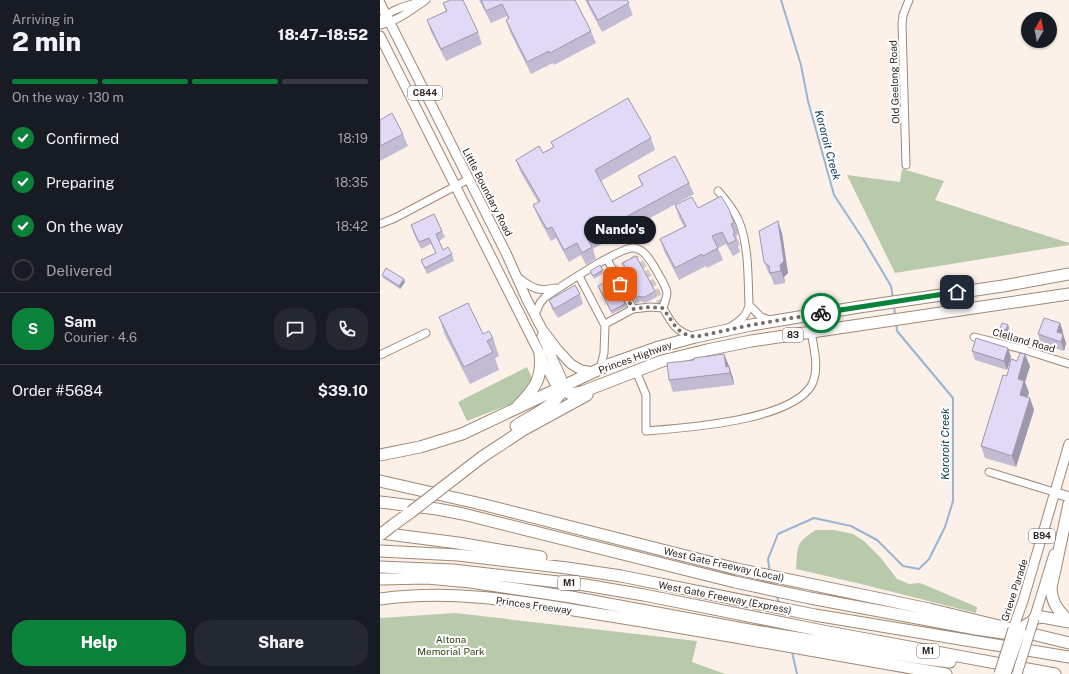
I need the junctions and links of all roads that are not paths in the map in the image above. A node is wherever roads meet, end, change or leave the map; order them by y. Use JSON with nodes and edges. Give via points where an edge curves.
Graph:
{"nodes":[{"id":1,"x":425,"y":0,"type":"edge"},
{"id":2,"x":909,"y":0,"type":"edge"},
{"id":3,"x":380,"y":3,"type":"edge"},
{"id":4,"x":385,"y":20,"type":"edge"},
{"id":5,"x":380,"y":25,"type":"edge"},
{"id":6,"x":380,"y":36,"type":"edge"},
{"id":7,"x":906,"y":165,"type":"dead end"},
{"id":8,"x":469,"y":179,"type":"junction"},
{"id":9,"x":455,"y":186,"type":"junction"},
{"id":10,"x":718,"y":191,"type":"dead end"},
{"id":11,"x":380,"y":224,"type":"edge"},
{"id":12,"x":607,"y":259,"type":"junction"},
{"id":13,"x":1069,"y":274,"type":"edge"},
{"id":14,"x":516,"y":276,"type":"junction"},
{"id":15,"x":579,"y":276,"type":"junction"},
{"id":16,"x":560,"y":287,"type":"junction"},
{"id":17,"x":1069,"y":294,"type":"edge"},
{"id":18,"x":749,"y":305,"type":"junction"},
{"id":19,"x":663,"y":308,"type":"junction"},
{"id":20,"x":633,"y":309,"type":"junction"},
{"id":21,"x":537,"y":319,"type":"junction"},
{"id":22,"x":776,"y":321,"type":"junction"},
{"id":23,"x":605,"y":324,"type":"junction"},
{"id":24,"x":725,"y":330,"type":"junction"},
{"id":25,"x":811,"y":332,"type":"junction"},
{"id":26,"x":426,"y":333,"type":"dead end"},
{"id":27,"x":695,"y":337,"type":"junction"},
{"id":28,"x":974,"y":337,"type":"dead end"},
{"id":29,"x":649,"y":350,"type":"junction"},
{"id":30,"x":540,"y":354,"type":"junction"},
{"id":31,"x":380,"y":355,"type":"edge"},
{"id":32,"x":662,"y":361,"type":"junction"},
{"id":33,"x":1069,"y":364,"type":"edge"},
{"id":34,"x":597,"y":370,"type":"junction"},
{"id":35,"x":636,"y":371,"type":"junction"},
{"id":36,"x":610,"y":381,"type":"junction"},
{"id":37,"x":561,"y":388,"type":"junction"},
{"id":38,"x":514,"y":411,"type":"junction"},
{"id":39,"x":1069,"y":444,"type":"edge"},
{"id":40,"x":380,"y":455,"type":"edge"},
{"id":41,"x":482,"y":457,"type":"junction"},
{"id":42,"x":989,"y":472,"type":"dead end"},
{"id":43,"x":380,"y":481,"type":"edge"},
{"id":44,"x":1054,"y":492,"type":"junction"},
{"id":45,"x":1069,"y":496,"type":"edge"},
{"id":46,"x":380,"y":502,"type":"edge"},
{"id":47,"x":1069,"y":503,"type":"edge"},
{"id":48,"x":380,"y":534,"type":"edge"},
{"id":49,"x":380,"y":551,"type":"edge"},
{"id":50,"x":380,"y":567,"type":"edge"},
{"id":51,"x":621,"y":576,"type":"junction"},
{"id":52,"x":380,"y":580,"type":"edge"},
{"id":53,"x":470,"y":582,"type":"junction"},
{"id":54,"x":380,"y":599,"type":"edge"},
{"id":55,"x":1034,"y":619,"type":"junction"},
{"id":56,"x":1069,"y":621,"type":"edge"},
{"id":57,"x":688,"y":628,"type":"junction"},
{"id":58,"x":1017,"y":630,"type":"junction"},
{"id":59,"x":750,"y":635,"type":"junction"},
{"id":60,"x":821,"y":636,"type":"junction"},
{"id":61,"x":1067,"y":642,"type":"edge"},
{"id":62,"x":1069,"y":657,"type":"edge"},
{"id":63,"x":946,"y":674,"type":"edge"},
{"id":64,"x":999,"y":674,"type":"edge"},
{"id":65,"x":1006,"y":674,"type":"edge"},
{"id":66,"x":1017,"y":674,"type":"edge"},
{"id":67,"x":1054,"y":674,"type":"edge"}],
"edges":[{"from":1,"to":4,"type":"street","via":[[402,7]]},
{"from":2,"to":7,"type":"street","name":"Old Geelong Road","via":[[902,24]]},
{"from":3,"to":4,"type":"main road","name":"Little Boundary Road","number":"C844"},
{"from":4,"to":5,"type":"street"},
{"from":4,"to":8,"type":"main road","name":"Little Boundary Road","number":"C844"},
{"from":6,"to":9,"type":"main road","number":"C844"},
{"from":8,"to":9,"type":"street"},
{"from":8,"to":14,"type":"main road","name":"Little Boundary Road","number":"C844"},
{"from":9,"to":11,"type":"street"},
{"from":9,"to":30,"type":"main road","number":"C844"},
{"from":10,"to":18,"type":"street","via":[[738,219],[743,235]]},
{"from":12,"to":15,"type":"street"},
{"from":12,"to":19,"type":"street","via":[[632,247],[644,253],[664,284],[667,294]]},
{"from":12,"to":20,"type":"street"},
{"from":13,"to":22,"type":"highway","name":"Princes Highway","number":"83"},
{"from":14,"to":16,"type":"street","via":[[536,289]]},
{"from":14,"to":21,"type":"main road","name":"Little Boundary Road"},
{"from":15,"to":16,"type":"street"},
{"from":15,"to":23,"type":"street"},
{"from":16,"to":21,"type":"street","via":[[543,298]]},
{"from":17,"to":25,"type":"highway","name":"Princes Highway","number":"83"},
{"from":18,"to":22,"type":"street","via":[[761,317]]},
{"from":18,"to":24,"type":"street","via":[[744,318]]},
{"from":19,"to":20,"type":"street"},
{"from":19,"to":27,"type":"street","via":[[677,329]]},
{"from":20,"to":23,"type":"street"},
{"from":21,"to":34,"type":"main road","name":"Little Boundary Road","via":[[568,362],[580,370]]},
{"from":21,"to":37,"type":"main road","via":[[561,377]]},
{"from":22,"to":24,"type":"highway","name":"Princes Highway","number":"83"},
{"from":23,"to":34,"type":"street","via":[[605,348]]},
{"from":24,"to":27,"type":"highway","name":"Princes Highway","number":"83"},
{"from":25,"to":32,"type":"highway","name":"Princes Highway","number":"83","via":[[751,341]]},
{"from":25,"to":35,"type":"street","via":[[815,369],[811,386],[800,397],[768,413],[690,428],[646,431],[646,395]]},
{"from":26,"to":31,"type":"street"},
{"from":27,"to":29,"type":"highway","name":"Princes Highway","number":"83"},
{"from":28,"to":33,"type":"street","name":"Clelland Road"},
{"from":29,"to":32,"type":"highway","via":[[652,359]]},
{"from":29,"to":34,"type":"highway","name":"Princes Highway","number":"83"},
{"from":30,"to":37,"type":"main road","number":"C844","via":[[555,384]]},
{"from":30,"to":38,"type":"highway","via":[[540,368],[535,386]]},
{"from":32,"to":35,"type":"highway","name":"Princes Highway","number":"83"},
{"from":34,"to":37,"type":"highway","name":"Princes Highway","number":"83"},
{"from":35,"to":36,"type":"highway","name":"Princes Highway","number":"83"},
{"from":36,"to":37,"type":"highway","via":[[577,394],[569,394]]},
{"from":36,"to":41,"type":"highway","via":[[529,426]]},
{"from":37,"to":38,"type":"highway","name":"Princes Highway"},
{"from":37,"to":41,"type":"highway","via":[[554,402],[496,440]]},
{"from":38,"to":40,"type":"highway","name":"Princes Highway","via":[[447,439]]},
{"from":39,"to":44,"type":"main road","name":"Grieve Parade","number":"B94"},
{"from":41,"to":48,"type":"highway","bridge":true},
{"from":42,"to":44,"type":"street"},
{"from":43,"to":61,"type":"highway","name":"West Gate Freeway (Local)","via":[[737,569]]},
{"from":44,"to":45,"type":"main road"},
{"from":44,"to":58,"type":"main road","name":"Grieve Parade","number":"B94"},
{"from":46,"to":61,"type":"highway","via":[[470,515],[735,582],[810,598],[976,629]]},
{"from":47,"to":55,"type":"main road","number":"B94"},
{"from":47,"to":56,"type":"highway","via":[[1051,588],[1053,602]]},
{"from":48,"to":51,"type":"highway","via":[[495,548],[569,562]]},
{"from":49,"to":51,"type":"highway","name":"West Gate Freeway (Express)","number":"M1","via":[[427,552],[519,561]]},
{"from":50,"to":60,"type":"highway","name":"West Gate Freeway (Express)","number":"M1","via":[[453,570],[585,585],[755,618]]},
{"from":51,"to":62,"type":"highway","name":"West Gate Freeway (Express)","number":"M1","via":[[815,615]]},
{"from":52,"to":53,"type":"highway","via":[[427,578]]},
{"from":53,"to":57,"type":"highway"},
{"from":53,"to":59,"type":"highway","via":[[579,598]]},
{"from":54,"to":57,"type":"highway","name":"Princes Freeway","number":"M1","via":[[425,594],[473,596]]},
{"from":55,"to":56,"type":"highway","via":[[1042,617]]},
{"from":55,"to":58,"type":"main road"},
{"from":55,"to":66,"type":"main road","number":"B94","bridge":true},
{"from":57,"to":59,"type":"highway","number":"M1"},
{"from":58,"to":64,"type":"main road","name":"Grieve Parade","number":"B94","bridge":true},
{"from":58,"to":65,"type":"main road","bridge":true},
{"from":59,"to":60,"type":"highway"},
{"from":59,"to":63,"type":"highway","number":"M1","via":[[821,652]]},
{"from":60,"to":67,"type":"highway","name":"West Gate Freeway (Express)","number":"M1"}]}
